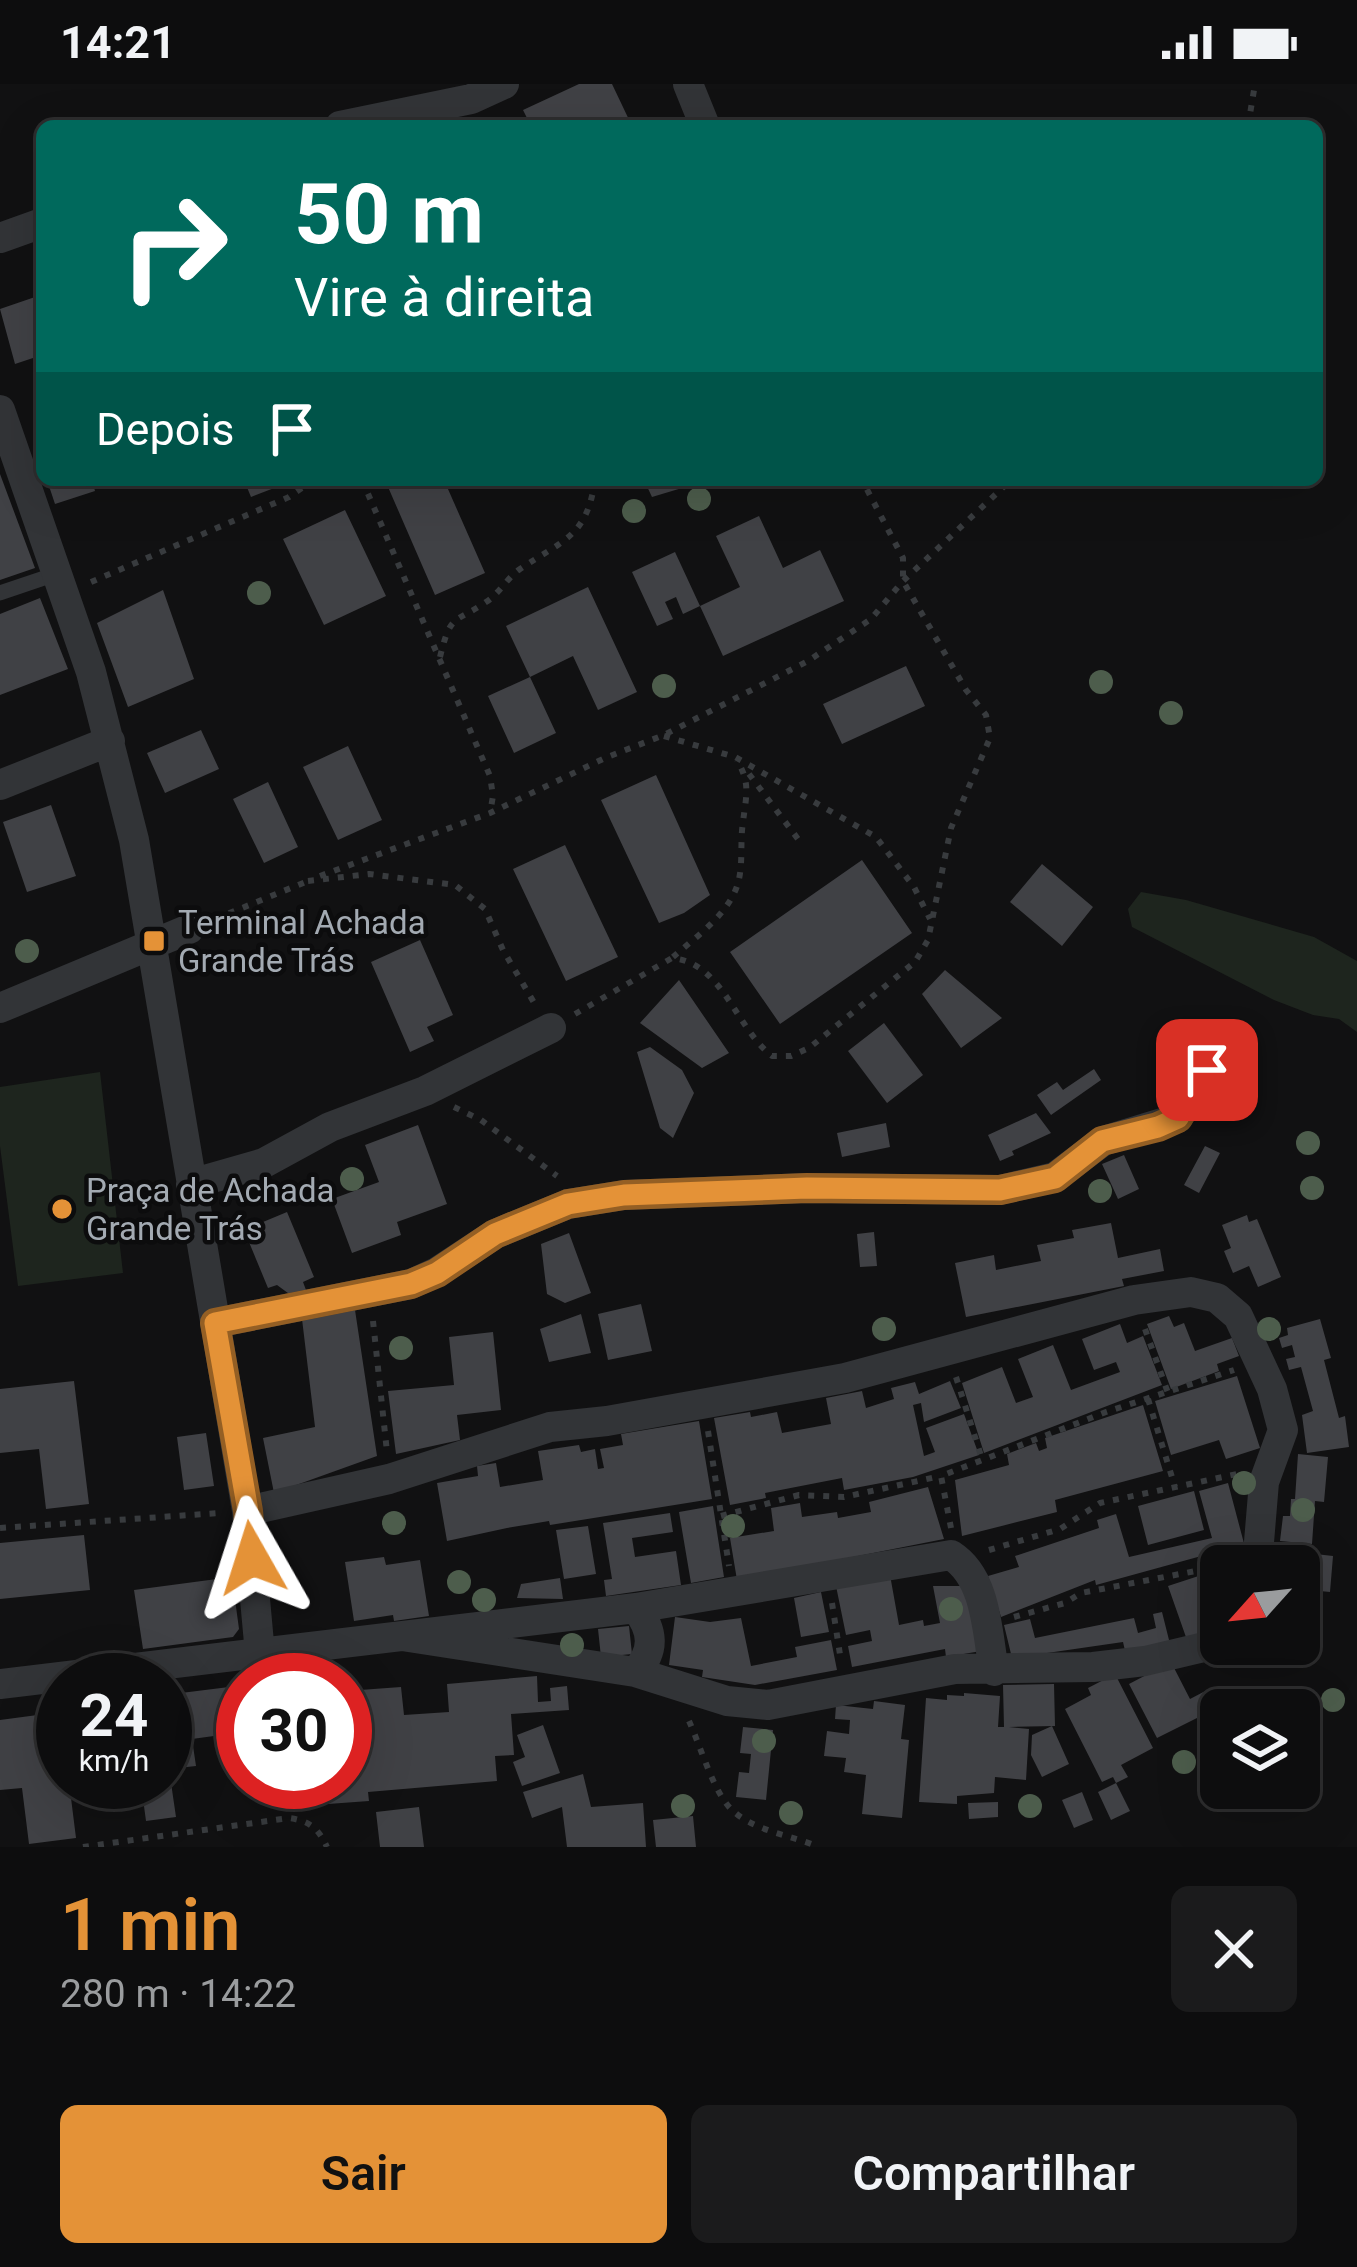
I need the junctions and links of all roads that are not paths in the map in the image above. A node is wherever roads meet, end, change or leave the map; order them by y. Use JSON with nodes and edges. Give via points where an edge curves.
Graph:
{"nodes":[{"id":1,"x":505,"y":84,"type":"edge"},
{"id":2,"x":688,"y":84,"type":"edge"},
{"id":3,"x":369,"y":120,"type":"edge"},
{"id":4,"x":703,"y":120,"type":"edge"},
{"id":5,"x":36,"y":225,"type":"edge"},
{"id":6,"x":0,"y":238,"type":"edge"},
{"id":7,"x":0,"y":410,"type":"edge"},
{"id":8,"x":6,"y":450,"type":"edge"},
{"id":9,"x":62,"y":583,"type":"junction"},
{"id":10,"x":0,"y":592,"type":"edge"},
{"id":11,"x":110,"y":741,"type":"junction"},
{"id":12,"x":0,"y":785,"type":"edge"},
{"id":13,"x":189,"y":929,"type":"road end"},
{"id":14,"x":154,"y":941,"type":"junction"},
{"id":15,"x":0,"y":1008,"type":"edge"},
{"id":16,"x":550,"y":1028,"type":"road end"},
{"id":17,"x":1207,"y":1070,"type":"dead end"},
{"id":18,"x":191,"y":1184,"type":"junction"},
{"id":19,"x":215,"y":1323,"type":"junction"},
{"id":20,"x":248,"y":1511,"type":"junction"},
{"id":21,"x":1258,"y":1545,"type":"edge"},
{"id":22,"x":636,"y":1608,"type":"junction"},
{"id":23,"x":402,"y":1636,"type":"junction"},
{"id":24,"x":1200,"y":1648,"type":"edge"},
{"id":25,"x":260,"y":1653,"type":"edge"},
{"id":26,"x":268,"y":1653,"type":"edge"},
{"id":27,"x":216,"y":1659,"type":"edge"},
{"id":28,"x":994,"y":1671,"type":"junction"},
{"id":29,"x":635,"y":1672,"type":"junction"},
{"id":30,"x":0,"y":1684,"type":"edge"}],
"edges":[{"from":1,"to":3,"type":"street"},
{"from":2,"to":4,"type":"street"},
{"from":5,"to":6,"type":"street"},
{"from":7,"to":8,"type":"street"},
{"from":8,"to":9,"type":"street"},
{"from":9,"to":10,"type":"lane"},
{"from":9,"to":11,"type":"street"},
{"from":11,"to":12,"type":"street"},
{"from":11,"to":14,"type":"street"},
{"from":13,"to":14,"type":"street"},
{"from":14,"to":15,"type":"street"},
{"from":14,"to":18,"type":"street"},
{"from":16,"to":18,"type":"street","via":[[264,1163]]},
{"from":17,"to":19,"type":"street","via":[[1178,1118],[1102,1141],[1055,1178],[1000,1190],[784,1188],[568,1204],[495,1234],[411,1284]]},
{"from":18,"to":19,"type":"street"},
{"from":19,"to":20,"type":"street"},
{"from":20,"to":21,"type":"street","via":[[389,1479],[550,1426],[845,1378],[1191,1292],[1217,1298],[1238,1316],[1283,1430],[1260,1504]]},
{"from":20,"to":25,"type":"street"},
{"from":22,"to":23,"type":"street"},
{"from":22,"to":28,"type":"street","via":[[957,1559],[978,1590]]},
{"from":22,"to":29,"type":"street","via":[[651,1639]]},
{"from":23,"to":26,"type":"street"},
{"from":23,"to":29,"type":"street"},
{"from":24,"to":28,"type":"street","via":[[1127,1664]]},
{"from":27,"to":30,"type":"street"},
{"from":28,"to":29,"type":"street","via":[[955,1669],[768,1705]]}]}
